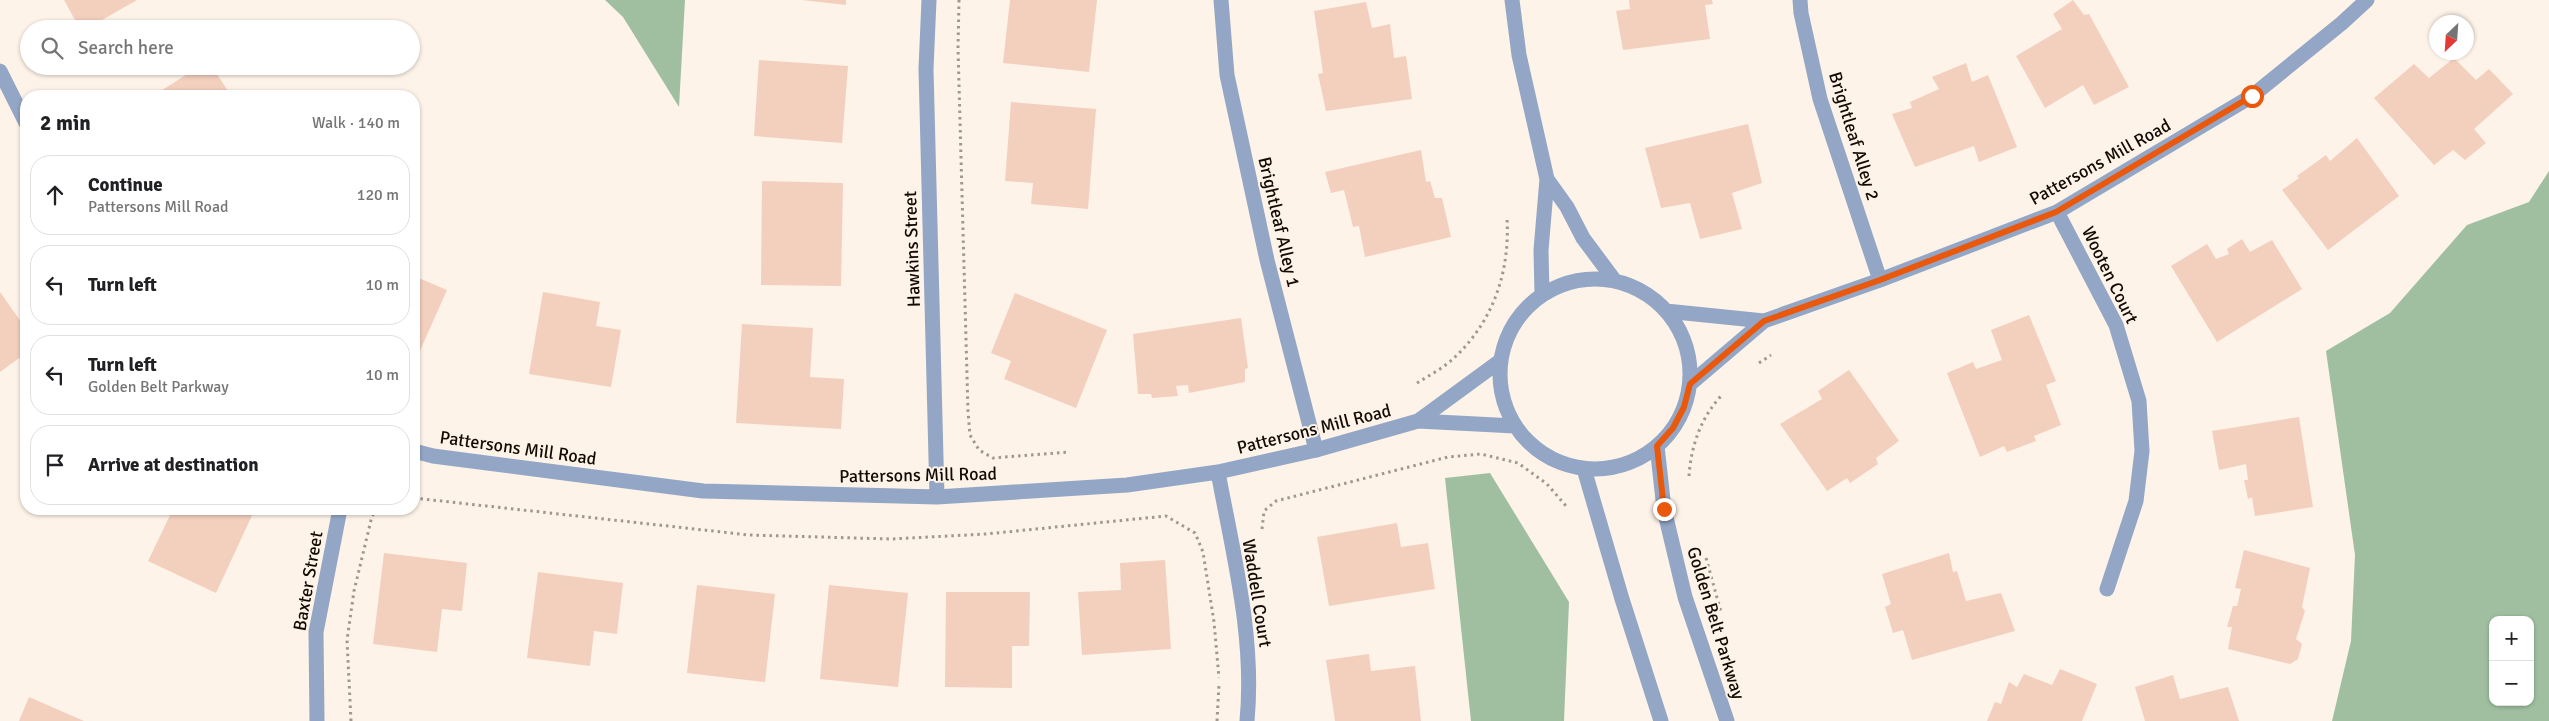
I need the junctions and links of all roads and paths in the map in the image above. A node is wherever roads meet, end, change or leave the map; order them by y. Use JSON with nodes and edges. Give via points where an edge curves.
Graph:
{"nodes":[{"id":1,"x":929,"y":0,"type":"edge"},
{"id":2,"x":959,"y":0,"type":"edge"},
{"id":3,"x":1221,"y":0,"type":"edge"},
{"id":4,"x":1512,"y":0,"type":"edge"},
{"id":5,"x":1800,"y":0,"type":"edge"},
{"id":6,"x":2366,"y":0,"type":"edge"},
{"id":7,"x":0,"y":71,"type":"edge"},
{"id":8,"x":20,"y":112,"type":"edge"},
{"id":9,"x":1547,"y":179,"type":"junction"},
{"id":10,"x":2056,"y":212,"type":"junction"},
{"id":11,"x":1507,"y":218,"type":"dead end"},
{"id":12,"x":1880,"y":280,"type":"junction"},
{"id":13,"x":1615,"y":281,"type":"junction"},
{"id":14,"x":1542,"y":294,"type":"junction"},
{"id":15,"x":1666,"y":311,"type":"junction"},
{"id":16,"x":1764,"y":321,"type":"junction"},
{"id":17,"x":1772,"y":355,"type":"dead end"},
{"id":18,"x":1500,"y":361,"type":"junction"},
{"id":19,"x":1751,"y":368,"type":"dead end"},
{"id":20,"x":1417,"y":383,"type":"dead end"},
{"id":21,"x":1690,"y":384,"type":"junction"},
{"id":22,"x":1724,"y":392,"type":"dead end"},
{"id":23,"x":1418,"y":421,"type":"junction"},
{"id":24,"x":1515,"y":426,"type":"junction"},
{"id":25,"x":1657,"y":446,"type":"junction"},
{"id":26,"x":1316,"y":450,"type":"junction"},
{"id":27,"x":420,"y":452,"type":"edge"},
{"id":28,"x":1070,"y":452,"type":"dead end"},
{"id":29,"x":1584,"y":469,"type":"junction"},
{"id":30,"x":1218,"y":472,"type":"junction"},
{"id":31,"x":1689,"y":478,"type":"dead end"},
{"id":32,"x":937,"y":497,"type":"junction"},
{"id":33,"x":420,"y":499,"type":"edge"},
{"id":34,"x":1568,"y":508,"type":"dead end"},
{"id":35,"x":339,"y":515,"type":"edge"},
{"id":36,"x":373,"y":515,"type":"edge"},
{"id":37,"x":1262,"y":529,"type":"dead end"},
{"id":38,"x":1705,"y":555,"type":"dead end"},
{"id":39,"x":2107,"y":589,"type":"dead end"},
{"id":40,"x":1722,"y":618,"type":"dead end"},
{"id":41,"x":317,"y":721,"type":"edge"},
{"id":42,"x":350,"y":721,"type":"edge"},
{"id":43,"x":1217,"y":721,"type":"edge"},
{"id":44,"x":1247,"y":721,"type":"edge"},
{"id":45,"x":1661,"y":721,"type":"edge"},
{"id":46,"x":1727,"y":721,"type":"edge"}],
"edges":[{"from":1,"to":32,"type":"street","name":"Hawkins Street","via":[[926,69]]},
{"from":2,"to":28,"type":"path","via":[[959,106],[970,435],[979,450],[993,458]]},
{"from":3,"to":26,"type":"street","name":"Brightleaf Alley 1","via":[[1227,75],[1267,260]]},
{"from":4,"to":9,"type":"street","via":[[1518,55]]},
{"from":5,"to":12,"type":"street","name":"Brightleaf Alley 2","via":[[1820,99]]},
{"from":6,"to":10,"type":"street","name":"Pattersons Mill Road","via":[[2252,96]]},
{"from":7,"to":8,"type":"street"},
{"from":9,"to":13,"type":"street"},
{"from":9,"to":14,"type":"street","via":[[1541,250]]},
{"from":10,"to":12,"type":"street","name":"Pattersons Mill Road"},
{"from":10,"to":39,"type":"street","name":"Wooten Court","via":[[2116,325],[2139,401],[2142,452],[2136,501]]},
{"from":11,"to":20,"type":"path","via":[[1504,272],[1496,298],[1479,329],[1455,358]]},
{"from":12,"to":16,"type":"street","name":"Pattersons Mill Road"},
{"from":13,"to":14,"type":"street","via":[[1590,279],[1565,284]]},
{"from":13,"to":15,"type":"street","via":[[1643,292]]},
{"from":14,"to":18,"type":"street","via":[[1522,312],[1507,335]]},
{"from":15,"to":16,"type":"street","name":"Pattersons Mill Road"},
{"from":15,"to":21,"type":"street","via":[[1681,333],[1689,358]]},
{"from":16,"to":21,"type":"street","name":"Pattersons Mill Road"},
{"from":17,"to":19,"type":"path"},
{"from":18,"to":23,"type":"street","name":"Pattersons Mill Road"},
{"from":18,"to":24,"type":"street","via":[[1499,384]]},
{"from":21,"to":25,"type":"street","via":[[1684,407],[1673,428]]},
{"from":22,"to":31,"type":"path","via":[[1711,406],[1691,450]]},
{"from":23,"to":24,"type":"street","name":"Pattersons Mill Road"},
{"from":23,"to":26,"type":"street","name":"Pattersons Mill Road"},
{"from":24,"to":29,"type":"street","via":[[1534,447],[1557,462]]},
{"from":25,"to":29,"type":"street","via":[[1636,461],[1610,468]]},
{"from":25,"to":46,"type":"street","name":"Golden Belt Parkway","via":[[1664,509],[1685,597]]},
{"from":26,"to":30,"type":"street","name":"Pattersons Mill Road"},
{"from":27,"to":32,"type":"street","name":"Pattersons Mill Road","via":[[703,492]]},
{"from":29,"to":45,"type":"street"},
{"from":30,"to":32,"type":"street","name":"Pattersons Mill Road","via":[[1127,485]]},
{"from":30,"to":44,"type":"street","name":"Waddell Court","via":[[1246,629],[1250,689]]},
{"from":33,"to":43,"type":"path","via":[[749,535],[882,538],[986,534],[1166,516],[1195,533],[1203,552],[1220,682]]},
{"from":34,"to":37,"type":"path","via":[[1547,484],[1518,463],[1481,454],[1448,457],[1276,501],[1264,510]]},
{"from":35,"to":41,"type":"street","name":"Baxter Street","via":[[316,632]]},
{"from":36,"to":42,"type":"path","via":[[354,591],[347,640]]},
{"from":38,"to":40,"type":"path"}]}
